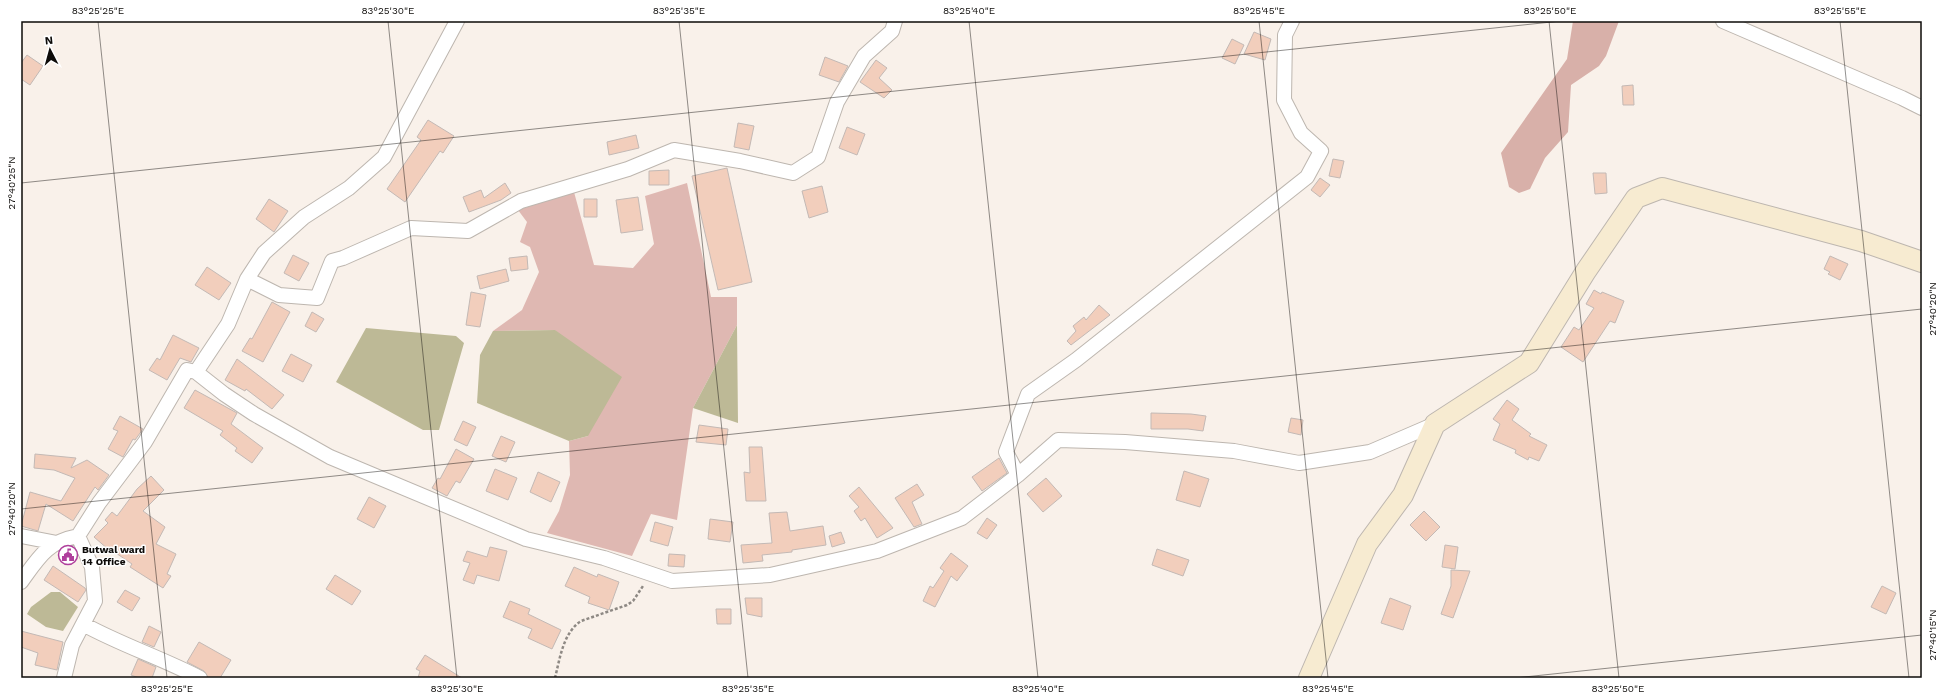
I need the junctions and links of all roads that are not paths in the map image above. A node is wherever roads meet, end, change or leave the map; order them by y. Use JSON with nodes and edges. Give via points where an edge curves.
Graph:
{"nodes":[{"id":1,"x":457,"y":21,"type":"edge"},
{"id":2,"x":895,"y":21,"type":"edge"},
{"id":3,"x":1292,"y":21,"type":"edge"},
{"id":4,"x":1723,"y":21,"type":"edge"},
{"id":5,"x":1922,"y":108,"type":"edge"},
{"id":6,"x":1922,"y":262,"type":"edge"},
{"id":7,"x":247,"y":279,"type":"junction"},
{"id":8,"x":196,"y":372,"type":"junction"},
{"id":9,"x":1435,"y":424,"type":"junction"},
{"id":10,"x":1018,"y":475,"type":"junction"},
{"id":11,"x":21,"y":536,"type":"edge"},
{"id":12,"x":78,"y":536,"type":"junction"},
{"id":13,"x":58,"y":543,"type":"junction"},
{"id":14,"x":21,"y":582,"type":"edge"},
{"id":15,"x":83,"y":624,"type":"junction"},
{"id":16,"x":64,"y":678,"type":"edge"},
{"id":17,"x":200,"y":678,"type":"edge"},
{"id":18,"x":1309,"y":678,"type":"edge"}],
"edges":[{"from":1,"to":7,"type":"street","via":[[384,157],[349,188],[304,217],[264,253]]},
{"from":2,"to":7,"type":"street","via":[[892,31],[864,56],[837,102],[818,157],[793,173],[674,150],[628,169],[522,201],[468,231],[411,228],[332,261],[317,298],[279,295]]},
{"from":3,"to":10,"type":"street","via":[[1285,34],[1284,100],[1300,133],[1321,151],[1307,177],[1076,360],[1028,394],[1006,452]]},
{"from":4,"to":5,"type":"street"},
{"from":6,"to":9,"type":"street","via":[[1861,241],[1662,188],[1636,198],[1529,363]]},
{"from":7,"to":8,"type":"street","via":[[228,324]]},
{"from":8,"to":10,"type":"street","via":[[254,414],[330,457],[526,539],[604,558],[672,581],[770,575],[878,551],[962,518]]},
{"from":8,"to":12,"type":"street","via":[[188,370],[145,442],[99,503]]},
{"from":9,"to":10,"type":"street","via":[[1370,452],[1299,463],[1234,451],[1125,442],[1058,440]]},
{"from":9,"to":18,"type":"street","via":[[1403,495],[1367,544]]},
{"from":11,"to":13,"type":"street"},
{"from":12,"to":13,"type":"street","via":[[63,539]]},
{"from":12,"to":15,"type":"street","via":[[92,567],[95,601]]},
{"from":13,"to":14,"type":"street","via":[[38,557]]},
{"from":15,"to":16,"type":"street","via":[[72,645]]},
{"from":15,"to":17,"type":"street","via":[[108,638],[164,660]]}]}
